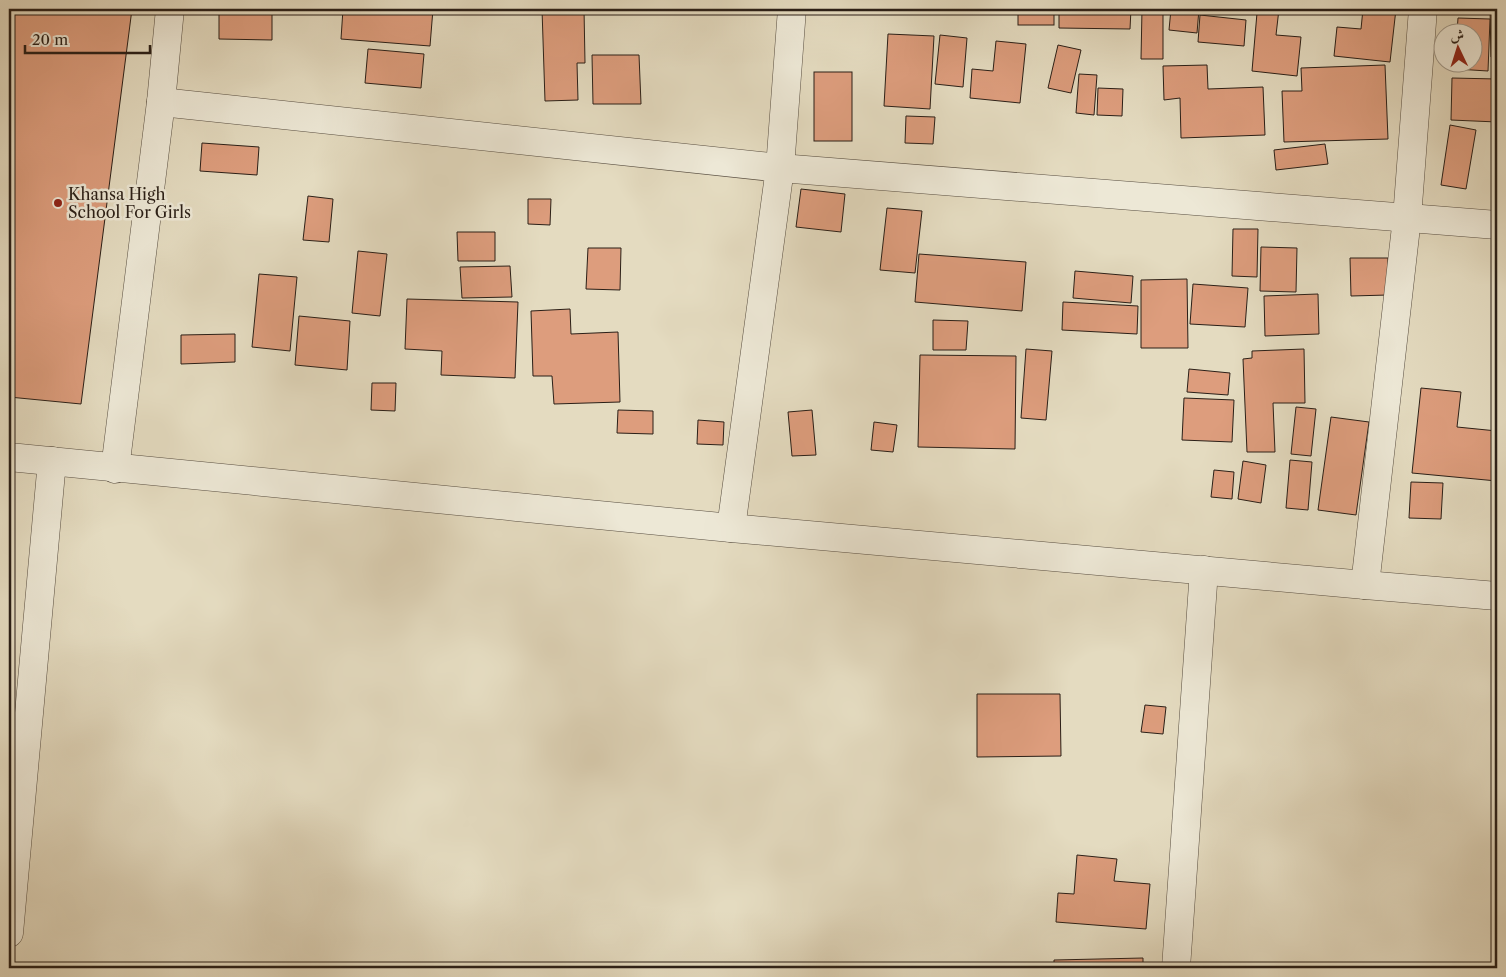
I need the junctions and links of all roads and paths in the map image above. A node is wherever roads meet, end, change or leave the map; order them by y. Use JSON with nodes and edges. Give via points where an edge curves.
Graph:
{"nodes":[{"id":1,"x":170,"y":9,"type":"edge"},
{"id":2,"x":792,"y":9,"type":"edge"},
{"id":3,"x":1423,"y":9,"type":"edge"},
{"id":4,"x":161,"y":102,"type":"junction"},
{"id":5,"x":780,"y":168,"type":"junction"},
{"id":6,"x":1407,"y":218,"type":"junction"},
{"id":7,"x":1497,"y":225,"type":"edge"},
{"id":8,"x":9,"y":458,"type":"edge"},
{"id":9,"x":52,"y":461,"type":"junction"},
{"id":10,"x":115,"y":468,"type":"junction"},
{"id":11,"x":731,"y":528,"type":"junction"},
{"id":12,"x":1204,"y":570,"type":"junction"},
{"id":13,"x":1364,"y":585,"type":"junction"},
{"id":14,"x":1497,"y":596,"type":"edge"},
{"id":15,"x":9,"y":933,"type":"edge"},
{"id":16,"x":1176,"y":968,"type":"edge"}],
"edges":[{"from":1,"to":4,"type":"street"},
{"from":2,"to":5,"type":"street"},
{"from":3,"to":6,"type":"street"},
{"from":4,"to":5,"type":"street"},
{"from":4,"to":10,"type":"street"},
{"from":5,"to":6,"type":"street"},
{"from":5,"to":11,"type":"street"},
{"from":6,"to":7,"type":"street"},
{"from":6,"to":13,"type":"street"},
{"from":8,"to":9,"type":"street"},
{"from":9,"to":10,"type":"street"},
{"from":9,"to":15,"type":"street"},
{"from":10,"to":11,"type":"street"},
{"from":11,"to":12,"type":"street"},
{"from":12,"to":13,"type":"street"},
{"from":12,"to":16,"type":"street"},
{"from":13,"to":14,"type":"street"}]}
